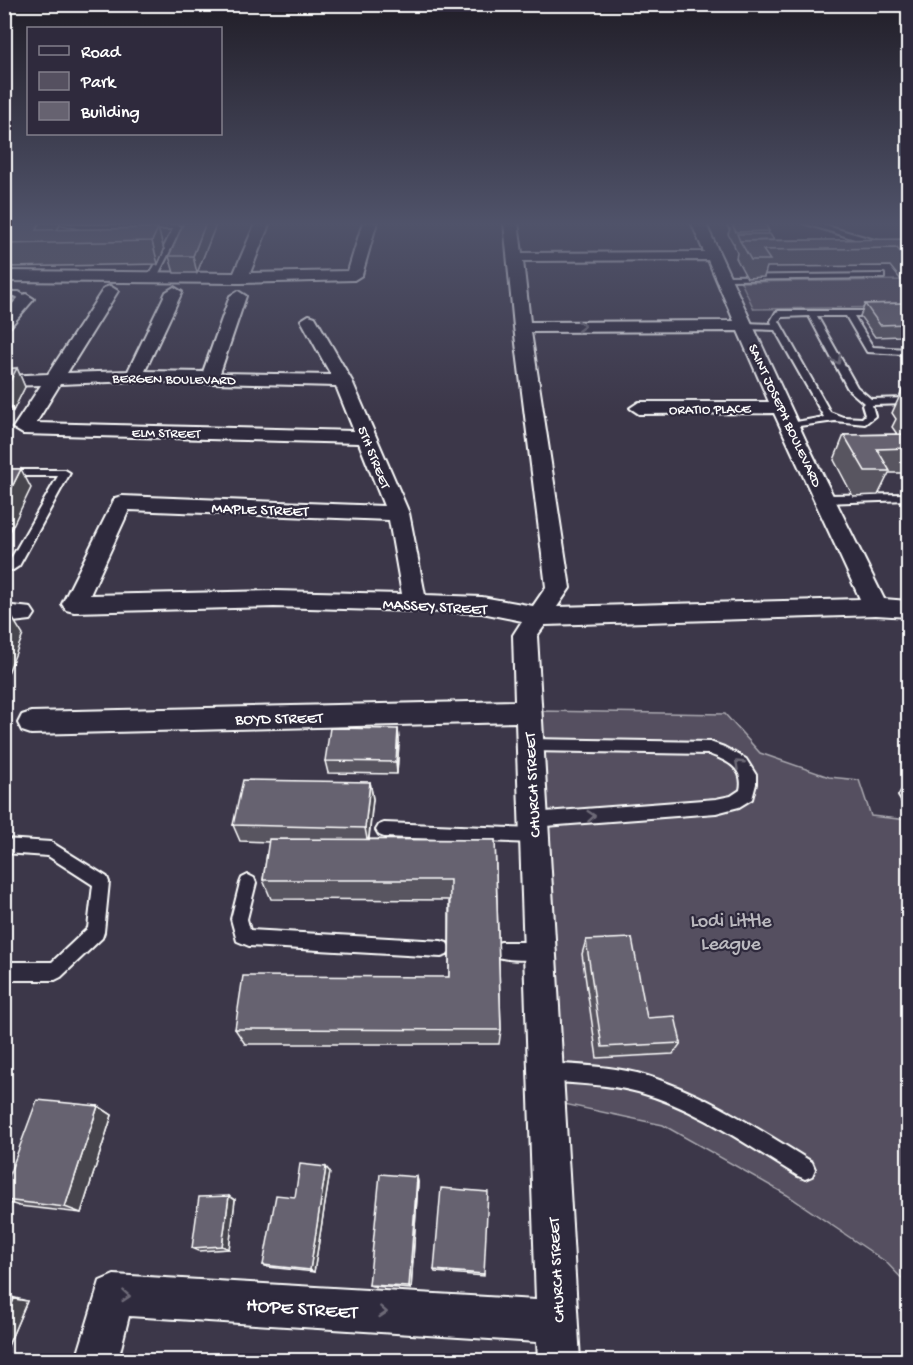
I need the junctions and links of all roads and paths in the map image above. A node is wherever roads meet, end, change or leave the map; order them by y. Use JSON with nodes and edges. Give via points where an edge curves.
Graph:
{"nodes":[{"id":1,"x":518,"y":286,"type":"edge"},
{"id":2,"x":727,"y":286,"type":"edge"},
{"id":3,"x":110,"y":291,"type":"dead end"},
{"id":4,"x":174,"y":292,"type":"dead end"},
{"id":5,"x":4,"y":294,"type":"edge"},
{"id":6,"x":238,"y":296,"type":"dead end"},
{"id":7,"x":12,"y":312,"type":"edge"},
{"id":8,"x":811,"y":313,"type":"junction"},
{"id":9,"x":848,"y":313,"type":"junction"},
{"id":10,"x":909,"y":313,"type":"edge"},
{"id":11,"x":309,"y":320,"type":"dead end"},
{"id":12,"x":745,"y":326,"type":"junction"},
{"id":13,"x":522,"y":327,"type":"junction"},
{"id":14,"x":779,"y":327,"type":"junction"},
{"id":15,"x":909,"y":355,"type":"edge"},
{"id":16,"x":134,"y":376,"type":"junction"},
{"id":17,"x":54,"y":379,"type":"junction"},
{"id":18,"x":209,"y":379,"type":"junction"},
{"id":19,"x":4,"y":381,"type":"edge"},
{"id":20,"x":343,"y":381,"type":"junction"},
{"id":21,"x":909,"y":401,"type":"edge"},
{"id":22,"x":869,"y":402,"type":"junction"},
{"id":23,"x":781,"y":407,"type":"junction"},
{"id":24,"x":639,"y":408,"type":"dead end"},
{"id":25,"x":834,"y":418,"type":"junction"},
{"id":26,"x":789,"y":426,"type":"junction"},
{"id":27,"x":367,"y":437,"type":"junction"},
{"id":28,"x":4,"y":473,"type":"edge"},
{"id":29,"x":909,"y":497,"type":"edge"},
{"id":30,"x":824,"y":499,"type":"junction"},
{"id":31,"x":122,"y":503,"type":"joint"},
{"id":32,"x":398,"y":513,"type":"junction"},
{"id":33,"x":4,"y":566,"type":"edge"},
{"id":34,"x":415,"y":603,"type":"junction"},
{"id":35,"x":876,"y":607,"type":"junction"},
{"id":36,"x":909,"y":609,"type":"edge"},
{"id":37,"x":540,"y":616,"type":"junction"},
{"id":38,"x":527,"y":711,"type":"junction"},
{"id":39,"x":31,"y":723,"type":"dead end"},
{"id":40,"x":529,"y":745,"type":"junction"},
{"id":41,"x":533,"y":828,"type":"junction"},
{"id":42,"x":384,"y":830,"type":"dead end"},
{"id":43,"x":4,"y":846,"type":"edge"},
{"id":44,"x":248,"y":883,"type":"dead end"},
{"id":45,"x":441,"y":949,"type":"dead end"},
{"id":46,"x":501,"y":950,"type":"edge"},
{"id":47,"x":539,"y":951,"type":"junction"},
{"id":48,"x":4,"y":971,"type":"edge"},
{"id":49,"x":546,"y":1072,"type":"junction"},
{"id":50,"x":805,"y":1169,"type":"dead end"},
{"id":51,"x":559,"y":1341,"type":"edge"},
{"id":52,"x":97,"y":1360,"type":"edge"}],
"edges":[{"from":1,"to":13,"type":"street","name":"CHURCH STREET"},
{"from":2,"to":12,"type":"street","name":"SAINT JOSEPH BOULEVARD"},
{"from":3,"to":17,"type":"street"},
{"from":4,"to":16,"type":"street"},
{"from":5,"to":7,"type":"lane","via":[[16,294]]},
{"from":6,"to":18,"type":"street"},
{"from":8,"to":9,"type":"lane"},
{"from":8,"to":14,"type":"lane","via":[[779,314],[775,321]]},
{"from":8,"to":22,"type":"lane","one_way":true,"via":[[853,389]]},
{"from":9,"to":10,"type":"lane"},
{"from":9,"to":15,"type":"lane","via":[[870,350],[906,351]]},
{"from":11,"to":20,"type":"street","name":"5TH STREET"},
{"from":13,"to":12,"type":"street","one_way":true},
{"from":12,"to":14,"type":"lane"},
{"from":12,"to":23,"type":"street","name":"SAINT JOSEPH BOULEVARD"},
{"from":13,"to":37,"type":"street","name":"CHURCH STREET","via":[[558,588]]},
{"from":14,"to":25,"type":"lane","via":[[822,410]]},
{"from":16,"to":17,"type":"street","name":"BERGEN BOULEVARD"},
{"from":16,"to":18,"type":"street","name":"BERGEN BOULEVARD"},
{"from":17,"to":19,"type":"street","name":"BERGEN BOULEVARD"},
{"from":17,"to":27,"type":"street","name":"ELM STREET","via":[[23,428]]},
{"from":18,"to":20,"type":"street","name":"BERGEN BOULEVARD"},
{"from":20,"to":27,"type":"street","name":"5TH STREET"},
{"from":21,"to":22,"type":"lane"},
{"from":22,"to":25,"type":"lane","via":[[870,416],[865,421]]},
{"from":23,"to":24,"type":"street","name":"ORATIO PLACE"},
{"from":23,"to":26,"type":"street","name":"SAINT JOSEPH BOULEVARD"},
{"from":25,"to":26,"type":"lane"},
{"from":26,"to":30,"type":"street","name":"SAINT JOSEPH BOULEVARD"},
{"from":27,"to":32,"type":"street","name":"5TH STREET"},
{"from":28,"to":33,"type":"lane","via":[[65,473],[13,566]]},
{"from":29,"to":30,"type":"lane"},
{"from":30,"to":35,"type":"street","name":"SAINT JOSEPH BOULEVARD"},
{"from":31,"to":32,"type":"street","name":"MAPLE STREET"},
{"from":31,"to":34,"type":"street","name":"MASSEY STREET","via":[[74,604],[274,599]]},
{"from":32,"to":34,"type":"street","name":"5TH STREET"},
{"from":34,"to":37,"type":"street","name":"MASSEY STREET","via":[[482,605]]},
{"from":35,"to":36,"type":"street","name":"MASSEY STREET"},
{"from":35,"to":37,"type":"street","name":"MASSEY STREET"},
{"from":37,"to":38,"type":"street","name":"CHURCH STREET","via":[[525,635]]},
{"from":38,"to":39,"type":"street","name":"BOYD STREET"},
{"from":38,"to":40,"type":"street","name":"CHURCH STREET"},
{"from":40,"to":41,"type":"street","name":"CHURCH STREET"},
{"from":41,"to":40,"type":"lane","one_way":true,"via":[[716,806],[747,794],[751,781],[745,766],[710,748]]},
{"from":41,"to":42,"type":"lane"},
{"from":41,"to":47,"type":"street","name":"CHURCH STREET"},
{"from":43,"to":48,"type":"lane","via":[[51,849],[101,882],[96,932],[55,971]]},
{"from":44,"to":45,"type":"lane","via":[[238,919],[243,935],[249,938]]},
{"from":46,"to":47,"type":"lane"},
{"from":47,"to":49,"type":"street","name":"CHURCH STREET"},
{"from":49,"to":50,"type":"lane","via":[[636,1082],[656,1088]]},
{"from":49,"to":51,"type":"street","name":"CHURCH STREET"},
{"from":52,"to":51,"type":"street","name":"HOPE STREET","one_way":true,"via":[[114,1295]]}]}
